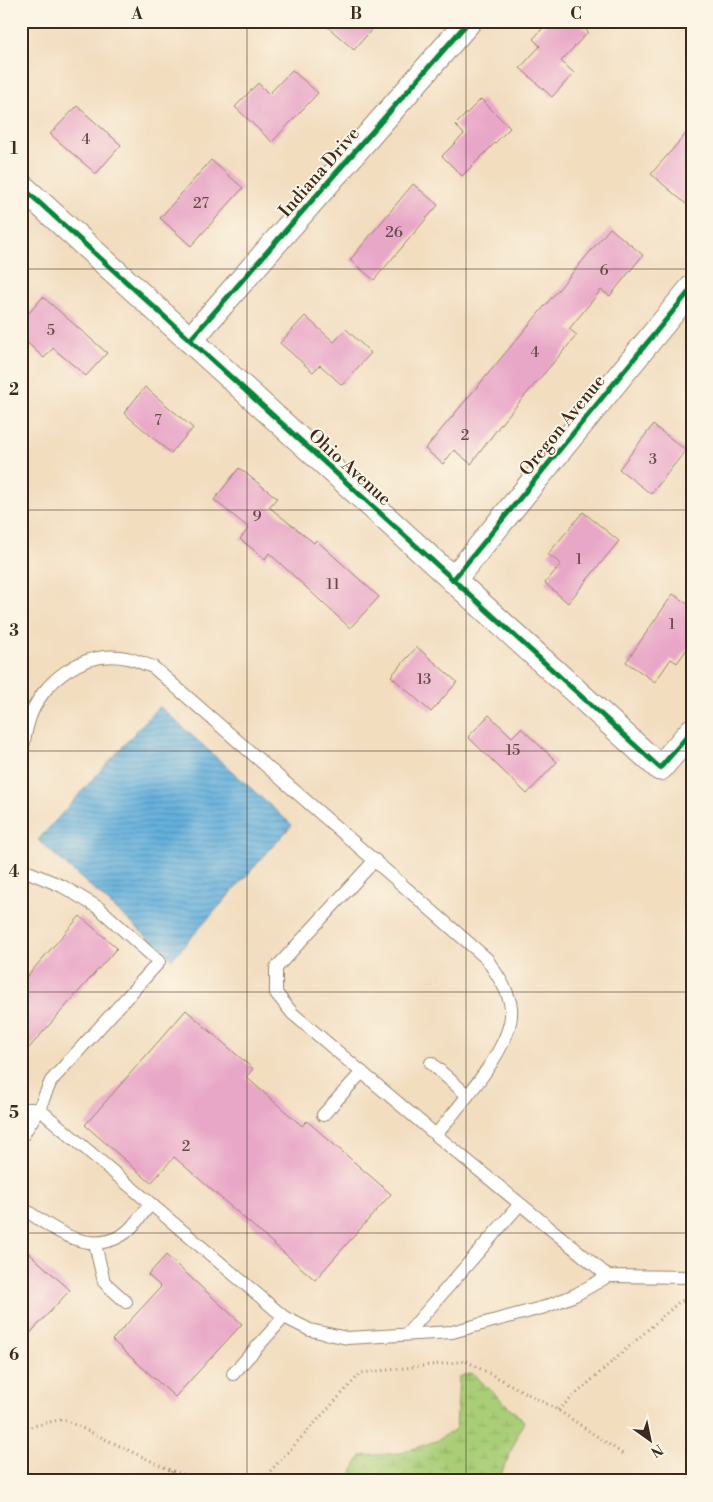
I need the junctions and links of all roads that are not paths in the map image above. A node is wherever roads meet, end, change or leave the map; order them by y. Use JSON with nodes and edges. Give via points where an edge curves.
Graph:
{"nodes":[{"id":1,"x":469,"y":21,"type":"edge"},
{"id":2,"x":21,"y":186,"type":"edge"},
{"id":3,"x":692,"y":288,"type":"edge"},
{"id":4,"x":190,"y":340,"type":"junction"},
{"id":5,"x":453,"y":580,"type":"junction"},
{"id":6,"x":692,"y":731,"type":"edge"},
{"id":7,"x":21,"y":758,"type":"edge"},
{"id":8,"x":375,"y":860,"type":"junction"},
{"id":9,"x":21,"y":869,"type":"edge"},
{"id":10,"x":431,"y":1063,"type":"dead end"},
{"id":11,"x":362,"y":1072,"type":"junction"},
{"id":12,"x":467,"y":1095,"type":"junction"},
{"id":13,"x":21,"y":1109,"type":"edge"},
{"id":14,"x":39,"y":1109,"type":"junction"},
{"id":15,"x":322,"y":1115,"type":"dead end"},
{"id":16,"x":436,"y":1135,"type":"junction"},
{"id":17,"x":21,"y":1138,"type":"edge"},
{"id":18,"x":151,"y":1204,"type":"junction"},
{"id":19,"x":520,"y":1204,"type":"junction"},
{"id":20,"x":21,"y":1207,"type":"edge"},
{"id":21,"x":95,"y":1244,"type":"junction"},
{"id":22,"x":608,"y":1276,"type":"junction"},
{"id":23,"x":692,"y":1277,"type":"edge"},
{"id":24,"x":126,"y":1302,"type":"dead end"},
{"id":25,"x":284,"y":1317,"type":"junction"},
{"id":26,"x":407,"y":1334,"type":"junction"},
{"id":27,"x":233,"y":1374,"type":"dead end"}],
"edges":[{"from":1,"to":4,"type":"street","name":"Indiana Drive"},
{"from":2,"to":4,"type":"street","name":"Ohio Avenue"},
{"from":3,"to":5,"type":"street","name":"Oregon Avenue"},
{"from":4,"to":5,"type":"street","name":"Ohio Avenue"},
{"from":5,"to":6,"type":"street","name":"Ohio Avenue","via":[[660,768]]},
{"from":7,"to":8,"type":"lane","via":[[29,719],[45,690],[68,669],[90,660],[126,658],[153,667]]},
{"from":8,"to":11,"type":"lane","via":[[276,968],[276,993],[293,1014]]},
{"from":8,"to":12,"type":"lane","via":[[488,959],[503,985],[511,1008],[506,1038],[488,1069]]},
{"from":9,"to":14,"type":"lane","via":[[62,886],[99,908],[159,962],[51,1081]]},
{"from":10,"to":12,"type":"lane"},
{"from":11,"to":15,"type":"lane"},
{"from":11,"to":16,"type":"lane"},
{"from":12,"to":16,"type":"lane"},
{"from":13,"to":14,"type":"lane"},
{"from":14,"to":17,"type":"lane"},
{"from":14,"to":18,"type":"lane"},
{"from":16,"to":19,"type":"lane"},
{"from":18,"to":21,"type":"lane","via":[[122,1235]]},
{"from":18,"to":25,"type":"lane"},
{"from":19,"to":22,"type":"lane"},
{"from":19,"to":26,"type":"lane"},
{"from":20,"to":21,"type":"lane","via":[[64,1235]]},
{"from":21,"to":24,"type":"lane","via":[[104,1282]]},
{"from":22,"to":23,"type":"lane"},
{"from":22,"to":26,"type":"lane","via":[[576,1295],[545,1307],[452,1332]]},
{"from":25,"to":26,"type":"lane","via":[[310,1330],[347,1338]]},
{"from":25,"to":27,"type":"lane"}]}
